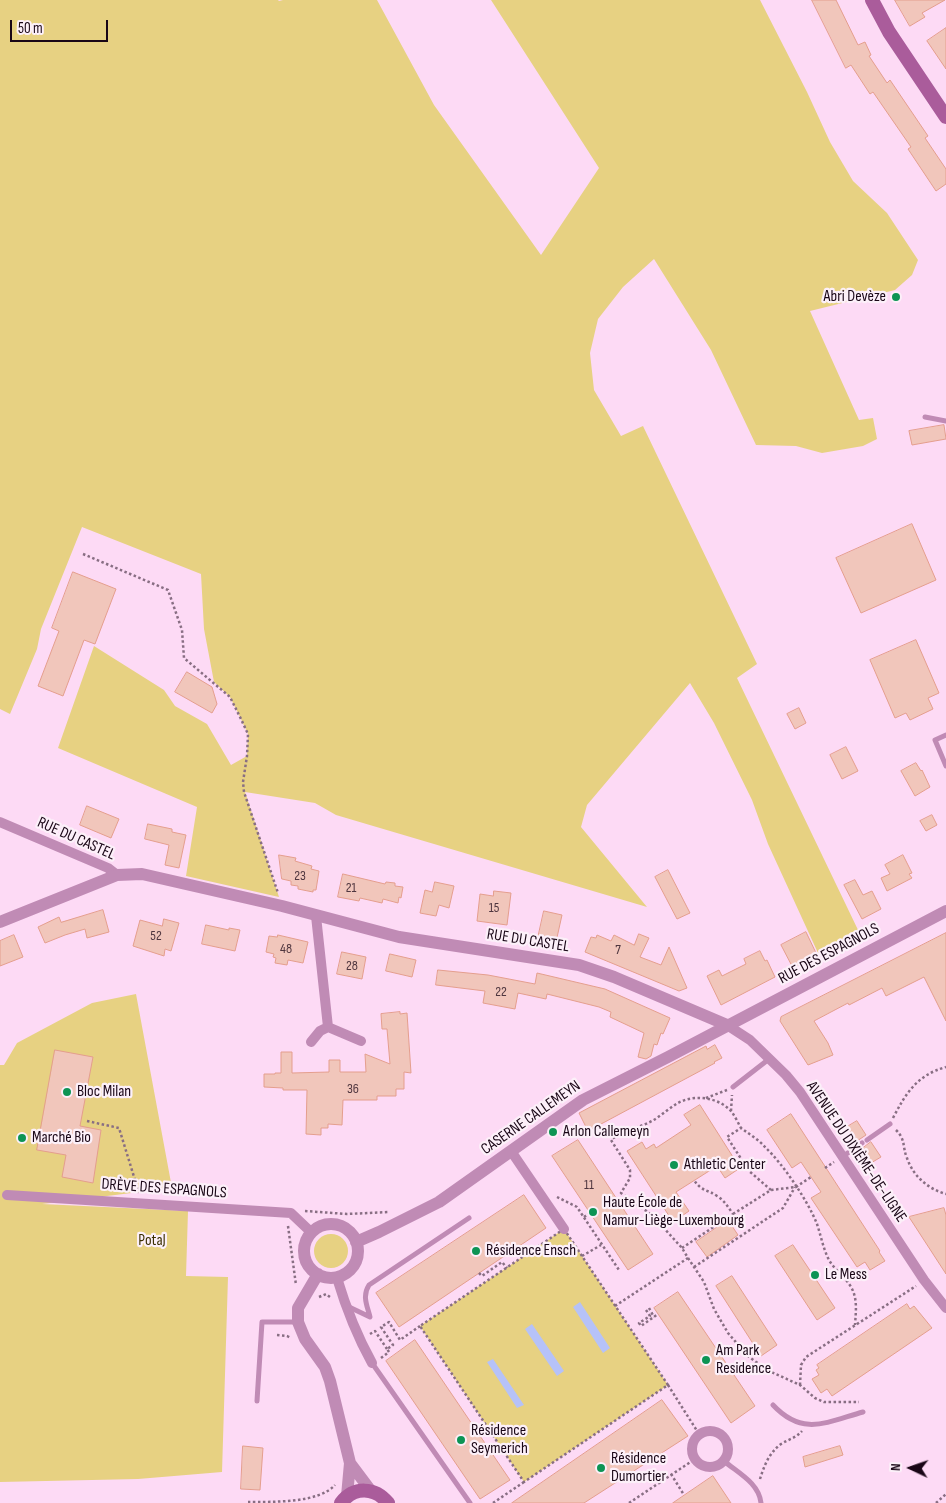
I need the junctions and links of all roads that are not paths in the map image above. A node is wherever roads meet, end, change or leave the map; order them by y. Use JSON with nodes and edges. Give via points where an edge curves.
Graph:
{"nodes":[{"id":1,"x":872,"y":0,"type":"edge"},
{"id":2,"x":946,"y":117,"type":"edge"},
{"id":3,"x":925,"y":417,"type":"dead end"},
{"id":4,"x":946,"y":421,"type":"edge"},
{"id":5,"x":946,"y":735,"type":"edge"},
{"id":6,"x":946,"y":766,"type":"edge"},
{"id":7,"x":0,"y":822,"type":"edge"},
{"id":8,"x":117,"y":875,"type":"junction"},
{"id":9,"x":946,"y":911,"type":"edge"},
{"id":10,"x":316,"y":916,"type":"junction"},
{"id":11,"x":0,"y":922,"type":"edge"},
{"id":12,"x":728,"y":1025,"type":"junction"},
{"id":13,"x":328,"y":1027,"type":"junction"},
{"id":14,"x":361,"y":1041,"type":"dead end"},
{"id":15,"x":311,"y":1042,"type":"dead end"},
{"id":16,"x":769,"y":1059,"type":"junction"},
{"id":17,"x":733,"y":1087,"type":"road end"},
{"id":18,"x":890,"y":1124,"type":"road end"},
{"id":19,"x":511,"y":1152,"type":"junction"},
{"id":20,"x":842,"y":1157,"type":"junction"},
{"id":21,"x":7,"y":1194,"type":"dead end"},
{"id":22,"x":469,"y":1218,"type":"dead end"},
{"id":23,"x":564,"y":1229,"type":"road end"},
{"id":24,"x":311,"y":1232,"type":"junction"},
{"id":25,"x":356,"y":1242,"type":"junction"},
{"id":26,"x":318,"y":1274,"type":"junction"},
{"id":27,"x":338,"y":1278,"type":"junction"},
{"id":28,"x":345,"y":1304,"type":"junction"},
{"id":29,"x":946,"y":1308,"type":"edge"},
{"id":30,"x":298,"y":1322,"type":"junction"},
{"id":31,"x":372,"y":1363,"type":"joint"},
{"id":32,"x":257,"y":1401,"type":"dead end"},
{"id":33,"x":773,"y":1405,"type":"dead end"},
{"id":34,"x":863,"y":1412,"type":"dead end"},
{"id":35,"x":724,"y":1461,"type":"junction"},
{"id":36,"x":350,"y":1463,"type":"junction"},
{"id":37,"x":371,"y":1490,"type":"junction"},
{"id":38,"x":342,"y":1501,"type":"edge"},
{"id":39,"x":388,"y":1503,"type":"edge"},
{"id":40,"x":470,"y":1503,"type":"edge"},
{"id":41,"x":761,"y":1503,"type":"edge"}],
"edges":[{"from":1,"to":2,"type":"main road","via":[[889,32]]},
{"from":3,"to":4,"type":"lane"},
{"from":5,"to":6,"type":"lane","via":[[935,740]]},
{"from":7,"to":8,"type":"street","name":"RUE DU CASTEL","via":[[108,868]]},
{"from":8,"to":10,"type":"street","name":"RUE DU CASTEL","via":[[142,874]]},
{"from":8,"to":11,"type":"street"},
{"from":9,"to":12,"type":"street","name":"RUE DES ESPAGNOLS"},
{"from":10,"to":12,"type":"street","name":"RUE DU CASTEL","via":[[399,937],[579,965]]},
{"from":10,"to":13,"type":"street"},
{"from":12,"to":16,"type":"street","name":"AVENUE DU DIXIÈME-DE-LIGNE"},
{"from":12,"to":19,"type":"street","name":"CASERNE CALLEMEYN","via":[[583,1100]]},
{"from":13,"to":14,"type":"street"},
{"from":13,"to":15,"type":"street"},
{"from":16,"to":17,"type":"lane"},
{"from":16,"to":20,"type":"street","name":"AVENUE DU DIXIÈME-DE-LIGNE","via":[[800,1092]]},
{"from":18,"to":20,"type":"lane"},
{"from":19,"to":23,"type":"street"},
{"from":19,"to":25,"type":"street","name":"CASERNE CALLEMEYN","via":[[439,1202]]},
{"from":20,"to":29,"type":"street","name":"AVENUE DU DIXIÈME-DE-LIGNE"},
{"from":21,"to":24,"type":"street","name":"DRÈVE DES ESPAGNOLS","via":[[291,1213]]},
{"from":22,"to":28,"type":"lane","via":[[369,1285],[364,1297],[370,1317]]},
{"from":24,"to":25,"type":"street","via":[[320,1226],[342,1226],[351,1232]]},
{"from":24,"to":26,"type":"street","via":[[306,1240],[305,1260]]},
{"from":25,"to":27,"type":"street","via":[[357,1259]]},
{"from":26,"to":27,"type":"street","via":[[328,1279]]},
{"from":26,"to":30,"type":"street","via":[[298,1308]]},
{"from":27,"to":28,"type":"street"},
{"from":28,"to":31,"type":"street"},
{"from":30,"to":32,"type":"lane","via":[[262,1322]]},
{"from":30,"to":36,"type":"street","via":[[330,1380]]},
{"from":31,"to":40,"type":"lane"},
{"from":33,"to":34,"type":"lane","via":[[783,1416],[808,1425]]},
{"from":35,"to":35,"type":"street","via":[[729,1450],[726,1438],[711,1430],[699,1434],[692,1443],[695,1459],[709,1467]]},
{"from":35,"to":41,"type":"lane","via":[[756,1488]]},
{"from":36,"to":37,"type":"street"},
{"from":36,"to":38,"type":"street"},
{"from":37,"to":38,"type":"main road","via":[[358,1490]]},
{"from":37,"to":39,"type":"main road"}]}
